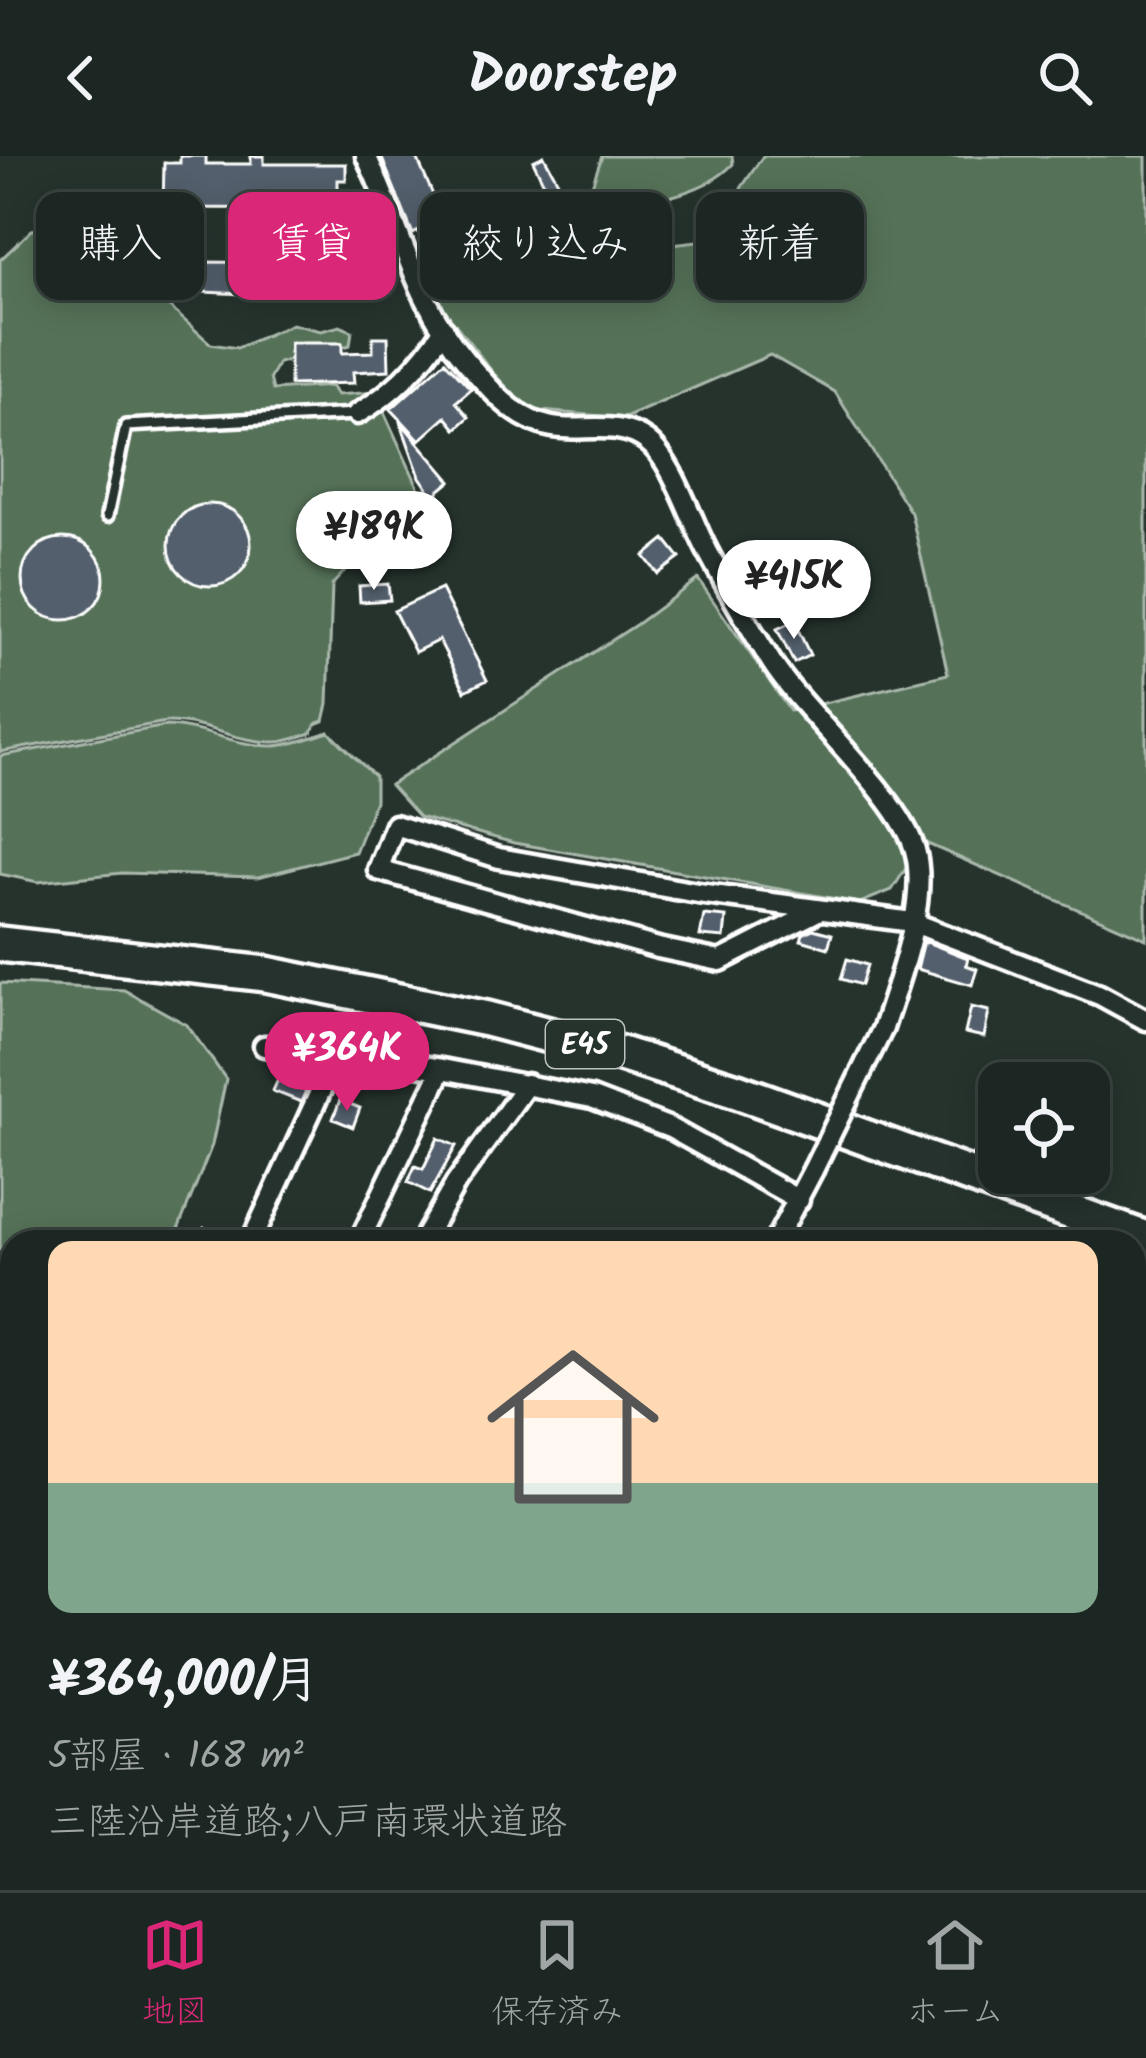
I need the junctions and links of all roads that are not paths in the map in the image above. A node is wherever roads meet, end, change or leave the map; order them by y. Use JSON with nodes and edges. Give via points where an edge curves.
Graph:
{"nodes":[{"id":1,"x":366,"y":156,"type":"edge"},
{"id":2,"x":444,"y":329,"type":"junction"},
{"id":3,"x":357,"y":414,"type":"joint"},
{"id":4,"x":107,"y":516,"type":"dead end"},
{"id":5,"x":818,"y":911,"type":"junction"},
{"id":6,"x":912,"y":922,"type":"junction"},
{"id":7,"x":0,"y":944,"type":"edge"},
{"id":8,"x":1146,"y":1020,"type":"edge"},
{"id":9,"x":264,"y":1046,"type":"dead end"},
{"id":10,"x":338,"y":1053,"type":"junction"},
{"id":11,"x":442,"y":1069,"type":"junction"},
{"id":12,"x":527,"y":1084,"type":"junction"},
{"id":13,"x":799,"y":1201,"type":"junction"},
{"id":14,"x":256,"y":1230,"type":"edge"},
{"id":15,"x":365,"y":1230,"type":"edge"},
{"id":16,"x":429,"y":1230,"type":"edge"},
{"id":17,"x":783,"y":1230,"type":"edge"},
{"id":18,"x":1121,"y":1230,"type":"edge"}],
"edges":[{"from":1,"to":2,"type":"street","via":[[414,281]]},
{"from":2,"to":3,"type":"street","via":[[429,353]]},
{"from":2,"to":6,"type":"street","via":[[526,417],[621,428],[661,456],[772,663],[914,844]]},
{"from":3,"to":4,"type":"lane","via":[[126,426]]},
{"from":5,"to":5,"type":"street","via":[[720,961],[378,870],[395,825],[499,858]]},
{"from":5,"to":6,"type":"street"},
{"from":6,"to":8,"type":"street"},
{"from":6,"to":13,"type":"street","bridge":true,"via":[[883,1028]]},
{"from":7,"to":18,"type":"highway","number":"E45","via":[[266,974],[488,1018],[737,1091]]},
{"from":9,"to":10,"type":"street"},
{"from":10,"to":11,"type":"street"},
{"from":10,"to":14,"type":"street"},
{"from":11,"to":12,"type":"street"},
{"from":11,"to":15,"type":"street"},
{"from":12,"to":13,"type":"street","via":[[670,1128]]},
{"from":12,"to":16,"type":"street"},
{"from":13,"to":17,"type":"street"}]}
